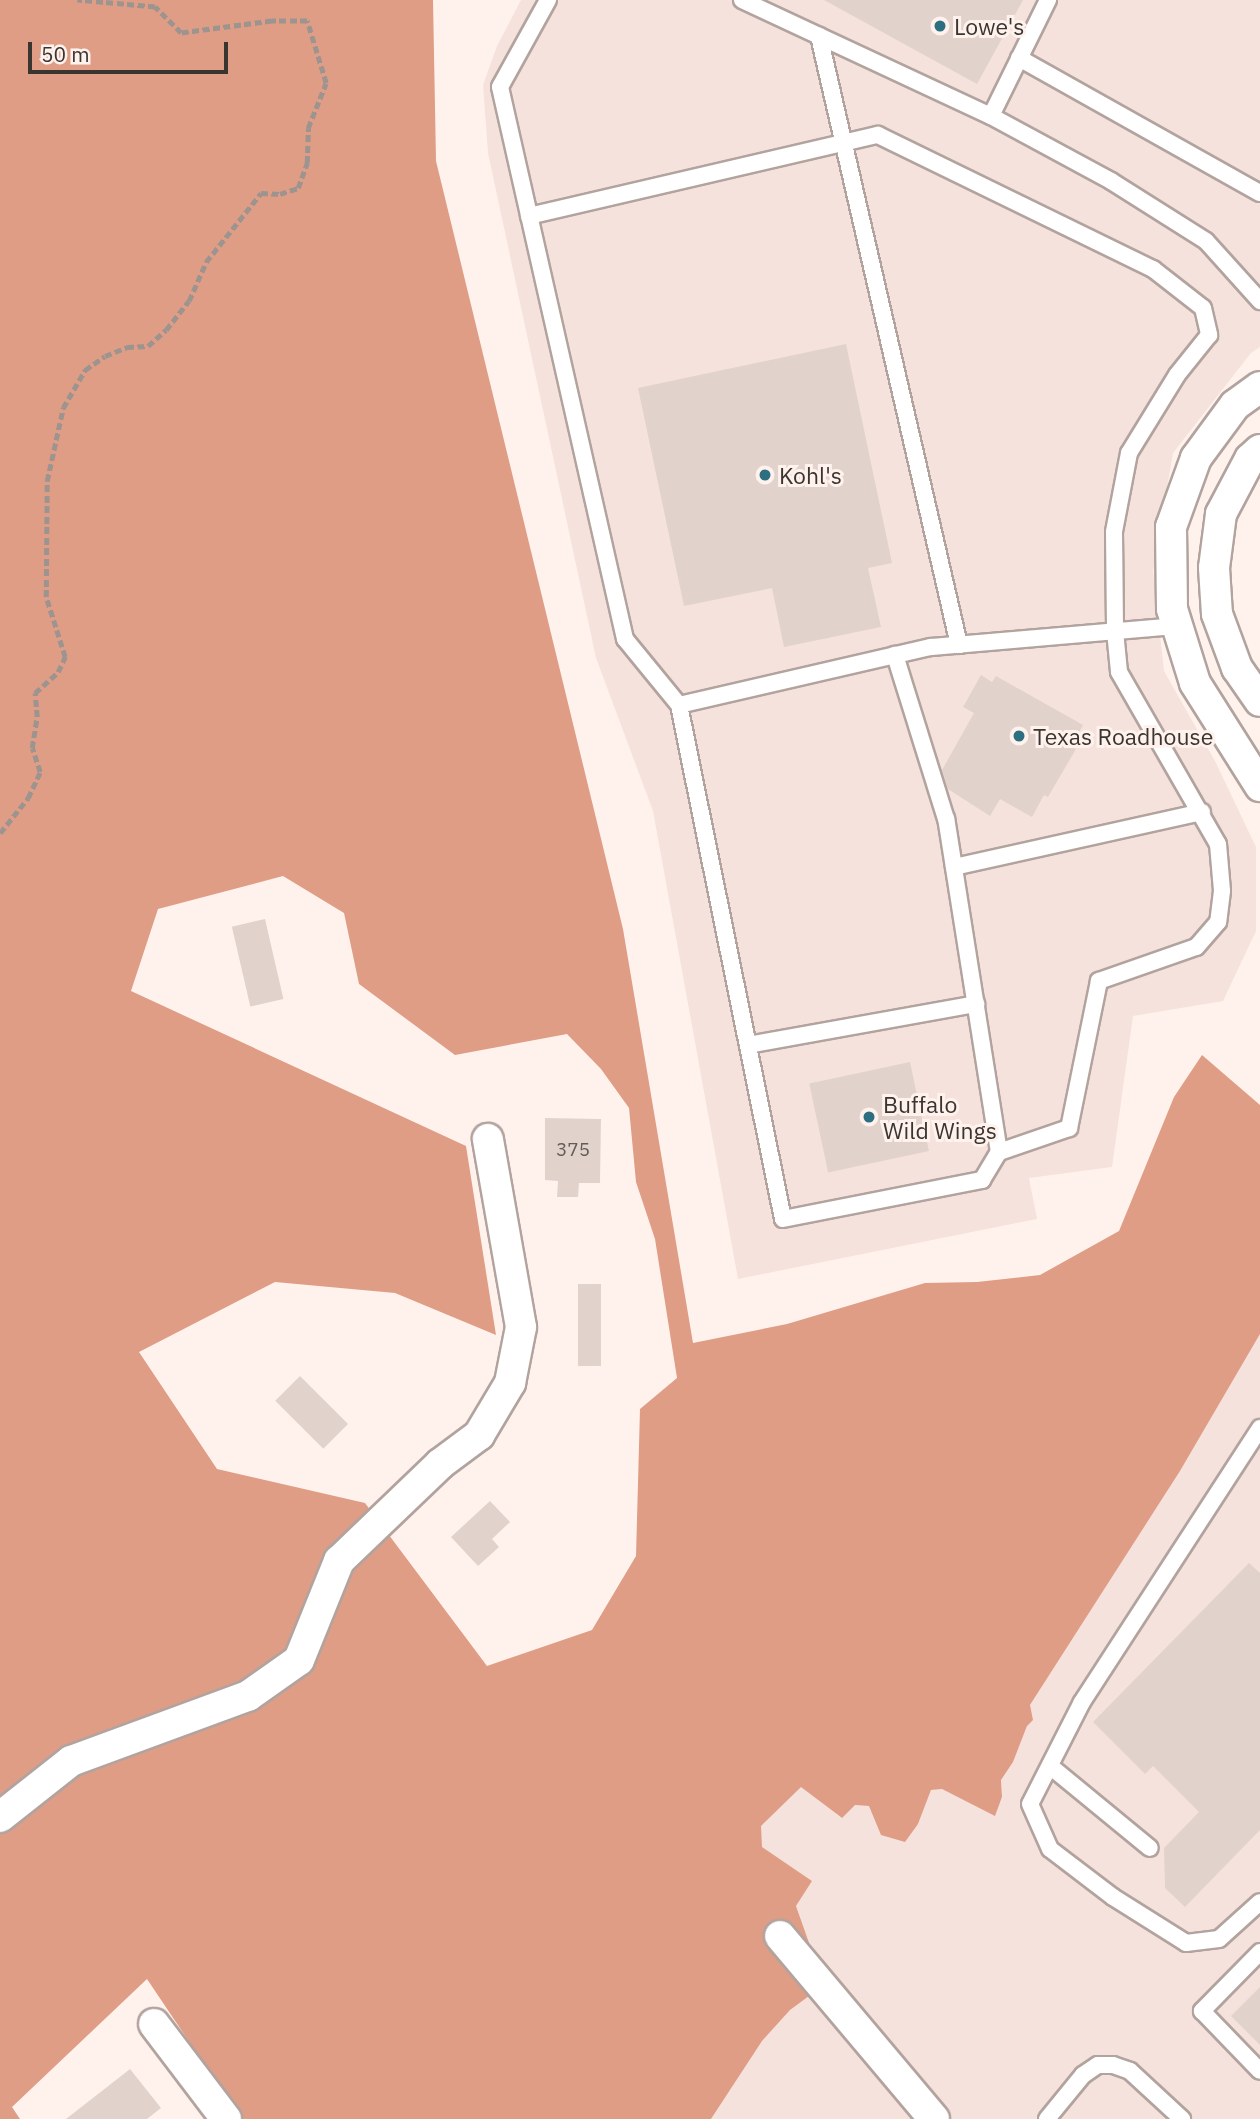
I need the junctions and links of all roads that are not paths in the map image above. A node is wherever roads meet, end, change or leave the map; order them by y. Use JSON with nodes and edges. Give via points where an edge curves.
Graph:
{"nodes":[{"id":1,"x":548,"y":0,"type":"edge"},
{"id":2,"x":742,"y":0,"type":"edge"},
{"id":3,"x":1048,"y":0,"type":"edge"},
{"id":4,"x":818,"y":36,"type":"junction"},
{"id":5,"x":1020,"y":58,"type":"junction"},
{"id":6,"x":991,"y":116,"type":"junction"},
{"id":7,"x":843,"y":141,"type":"junction"},
{"id":8,"x":1260,"y":192,"type":"edge"},
{"id":9,"x":529,"y":216,"type":"junction"},
{"id":10,"x":1260,"y":301,"type":"edge"},
{"id":11,"x":1260,"y":387,"type":"edge"},
{"id":12,"x":1260,"y":450,"type":"edge"},
{"id":13,"x":1178,"y":626,"type":"junction"},
{"id":14,"x":1115,"y":631,"type":"junction"},
{"id":15,"x":959,"y":645,"type":"junction"},
{"id":16,"x":895,"y":655,"type":"junction"},
{"id":17,"x":1260,"y":702,"type":"edge"},
{"id":18,"x":679,"y":705,"type":"junction"},
{"id":19,"x":1260,"y":786,"type":"edge"},
{"id":20,"x":1202,"y":812,"type":"junction"},
{"id":21,"x":954,"y":867,"type":"junction"},
{"id":22,"x":975,"y":1004,"type":"junction"},
{"id":23,"x":748,"y":1045,"type":"junction"},
{"id":24,"x":488,"y":1139,"type":"dead end"},
{"id":25,"x":999,"y":1152,"type":"junction"},
{"id":26,"x":1260,"y":1428,"type":"edge"},
{"id":27,"x":1050,"y":1766,"type":"junction"},
{"id":28,"x":0,"y":1817,"type":"edge"},
{"id":29,"x":1150,"y":1848,"type":"dead end"},
{"id":30,"x":1260,"y":1902,"type":"edge"},
{"id":31,"x":780,"y":1936,"type":"dead end"},
{"id":32,"x":1260,"y":1952,"type":"edge"},
{"id":33,"x":155,"y":2024,"type":"dead end"},
{"id":34,"x":1260,"y":2071,"type":"edge"},
{"id":35,"x":226,"y":2119,"type":"edge"},
{"id":36,"x":934,"y":2119,"type":"edge"},
{"id":37,"x":1047,"y":2119,"type":"edge"},
{"id":38,"x":1182,"y":2119,"type":"edge"}],
"edges":[{"from":1,"to":9,"type":"lane","via":[[500,87]]},
{"from":2,"to":4,"type":"lane"},
{"from":3,"to":5,"type":"lane"},
{"from":4,"to":6,"type":"lane"},
{"from":4,"to":7,"type":"lane"},
{"from":5,"to":6,"type":"lane"},
{"from":5,"to":8,"type":"lane"},
{"from":6,"to":10,"type":"lane","via":[[1111,181],[1206,242]]},
{"from":7,"to":9,"type":"lane"},
{"from":7,"to":14,"type":"lane","via":[[878,135],[1153,269],[1203,308],[1209,335],[1177,374],[1129,453],[1115,532]]},
{"from":7,"to":15,"type":"lane"},
{"from":9,"to":18,"type":"lane","via":[[625,639]]},
{"from":11,"to":13,"type":"street","via":[[1235,405],[1196,458],[1171,527],[1172,609]]},
{"from":12,"to":17,"type":"street","via":[[1250,459],[1221,514],[1214,568],[1217,614],[1237,668]]},
{"from":13,"to":14,"type":"lane"},
{"from":13,"to":19,"type":"street","via":[[1195,684]]},
{"from":14,"to":15,"type":"lane"},
{"from":14,"to":20,"type":"lane","via":[[1119,672]]},
{"from":15,"to":16,"type":"lane"},
{"from":16,"to":18,"type":"lane"},
{"from":16,"to":21,"type":"lane","via":[[946,819]]},
{"from":18,"to":23,"type":"lane"},
{"from":20,"to":21,"type":"lane"},
{"from":20,"to":25,"type":"lane","via":[[1218,844],[1219,922],[1196,947],[1099,981],[1069,1128]]},
{"from":21,"to":22,"type":"lane"},
{"from":22,"to":23,"type":"lane"},
{"from":22,"to":25,"type":"lane"},
{"from":23,"to":25,"type":"lane","via":[[783,1219],[982,1180]]},
{"from":24,"to":28,"type":"street","via":[[521,1327],[510,1382],[478,1435],[440,1464],[339,1561],[299,1660],[248,1696],[71,1761]]},
{"from":26,"to":27,"type":"lane","via":[[1082,1702]]},
{"from":27,"to":29,"type":"lane"},
{"from":27,"to":30,"type":"lane","via":[[1030,1804],[1050,1849],[1113,1897],[1186,1943],[1219,1939]]},
{"from":31,"to":36,"type":"street"},
{"from":32,"to":34,"type":"lane","via":[[1202,2011]]},
{"from":33,"to":35,"type":"street"},
{"from":37,"to":38,"type":"lane","via":[[1083,2075],[1098,2065],[1130,2071]]}]}
